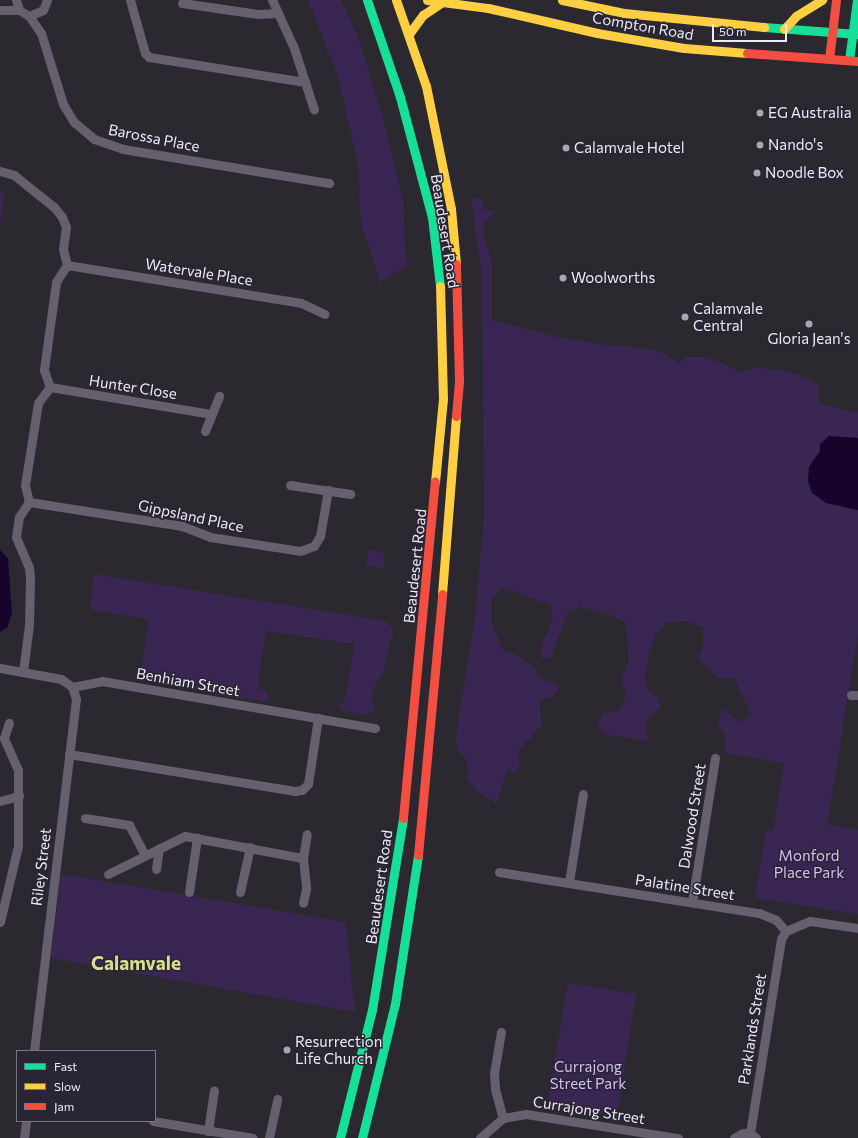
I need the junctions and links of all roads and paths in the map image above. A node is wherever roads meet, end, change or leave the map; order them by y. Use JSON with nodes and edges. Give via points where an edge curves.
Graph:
{"nodes":[{"id":1,"x":13,"y":0,"type":"edge"},
{"id":2,"x":16,"y":0,"type":"edge"},
{"id":3,"x":130,"y":0,"type":"edge"},
{"id":4,"x":272,"y":0,"type":"edge"},
{"id":5,"x":367,"y":0,"type":"edge"},
{"id":6,"x":370,"y":0,"type":"edge"},
{"id":7,"x":396,"y":0,"type":"edge"},
{"id":8,"x":427,"y":0,"type":"edge"},
{"id":9,"x":562,"y":0,"type":"edge"},
{"id":10,"x":822,"y":0,"type":"edge"},
{"id":11,"x":836,"y":0,"type":"edge"},
{"id":12,"x":857,"y":0,"type":"edge"},
{"id":13,"x":47,"y":3,"type":"edge"},
{"id":14,"x":182,"y":3,"type":"dead end"},
{"id":15,"x":200,"y":3,"type":"edge"},
{"id":16,"x":441,"y":3,"type":"junction"},
{"id":17,"x":0,"y":10,"type":"edge"},
{"id":18,"x":19,"y":10,"type":"junction"},
{"id":19,"x":278,"y":14,"type":"junction"},
{"id":20,"x":28,"y":16,"type":"junction"},
{"id":21,"x":784,"y":29,"type":"junction"},
{"id":22,"x":832,"y":32,"type":"junction"},
{"id":23,"x":41,"y":33,"type":"junction"},
{"id":24,"x":409,"y":34,"type":"junction"},
{"id":25,"x":855,"y":34,"type":"edge"},
{"id":26,"x":830,"y":59,"type":"junction"},
{"id":27,"x":853,"y":61,"type":"edge"},
{"id":28,"x":305,"y":82,"type":"junction"},
{"id":29,"x":314,"y":110,"type":"dead end"},
{"id":30,"x":0,"y":171,"type":"edge"},
{"id":31,"x":329,"y":183,"type":"dead end"},
{"id":32,"x":66,"y":265,"type":"junction"},
{"id":33,"x":325,"y":314,"type":"dead end"},
{"id":34,"x":50,"y":387,"type":"junction"},
{"id":35,"x":218,"y":396,"type":"dead end"},
{"id":36,"x":212,"y":414,"type":"junction"},
{"id":37,"x":206,"y":431,"type":"dead end"},
{"id":38,"x":290,"y":485,"type":"dead end"},
{"id":39,"x":328,"y":490,"type":"junction"},
{"id":40,"x":350,"y":494,"type":"dead end"},
{"id":41,"x":29,"y":502,"type":"junction"},
{"id":42,"x":0,"y":668,"type":"edge"},
{"id":43,"x":23,"y":672,"type":"junction"},
{"id":44,"x":72,"y":687,"type":"junction"},
{"id":45,"x":318,"y":718,"type":"junction"},
{"id":46,"x":9,"y":723,"type":"dead end"},
{"id":47,"x":375,"y":728,"type":"dead end"},
{"id":48,"x":2,"y":737,"type":"edge"},
{"id":49,"x":69,"y":754,"type":"junction"},
{"id":50,"x":715,"y":758,"type":"dead end"},
{"id":51,"x":583,"y":794,"type":"dead end"},
{"id":52,"x":19,"y":796,"type":"junction"},
{"id":53,"x":0,"y":801,"type":"edge"},
{"id":54,"x":85,"y":818,"type":"dead end"},
{"id":55,"x":307,"y":834,"type":"dead end"},
{"id":56,"x":197,"y":838,"type":"junction"},
{"id":57,"x":250,"y":846,"type":"junction"},
{"id":58,"x":159,"y":848,"type":"junction"},
{"id":59,"x":145,"y":855,"type":"junction"},
{"id":60,"x":303,"y":858,"type":"junction"},
{"id":61,"x":156,"y":869,"type":"dead end"},
{"id":62,"x":499,"y":872,"type":"dead end"},
{"id":63,"x":108,"y":874,"type":"dead end"},
{"id":64,"x":568,"y":882,"type":"junction"},
{"id":65,"x":189,"y":892,"type":"dead end"},
{"id":66,"x":240,"y":892,"type":"dead end"},
{"id":67,"x":692,"y":902,"type":"junction"},
{"id":68,"x":303,"y":903,"type":"dead end"},
{"id":69,"x":0,"y":922,"type":"edge"},
{"id":70,"x":858,"y":928,"type":"edge"},
{"id":71,"x":786,"y":931,"type":"junction"},
{"id":72,"x":501,"y":1032,"type":"dead end"},
{"id":73,"x":34,"y":1050,"type":"edge"},
{"id":74,"x":214,"y":1090,"type":"dead end"},
{"id":75,"x":277,"y":1099,"type":"dead end"},
{"id":76,"x":503,"y":1118,"type":"junction"},
{"id":77,"x":26,"y":1122,"type":"edge"},
{"id":78,"x":156,"y":1122,"type":"edge"},
{"id":79,"x":208,"y":1131,"type":"junction"},
{"id":80,"x":753,"y":1136,"type":"edge"},
{"id":81,"x":24,"y":1138,"type":"edge"},
{"id":82,"x":254,"y":1138,"type":"edge"},
{"id":83,"x":269,"y":1138,"type":"edge"},
{"id":84,"x":340,"y":1138,"type":"edge"},
{"id":85,"x":362,"y":1138,"type":"edge"},
{"id":86,"x":480,"y":1138,"type":"edge"},
{"id":87,"x":678,"y":1138,"type":"edge"},
{"id":88,"x":734,"y":1138,"type":"edge"}],
"edges":[{"from":1,"to":17,"type":"street"},
{"from":2,"to":18,"type":"street"},
{"from":3,"to":28,"type":"street","via":[[145,53],[149,57]]},
{"from":4,"to":19,"type":"street"},
{"from":5,"to":6,"type":"main road"},
{"from":5,"to":84,"type":"main road","name":"Beaudesert Road","via":[[400,97],[432,217],[442,302],[443,399],[400,849],[372,1010]]},
{"from":7,"to":24,"type":"main road","name":"Beaudesert Road"},
{"from":8,"to":16,"type":"main road","name":"Compton Road"},
{"from":9,"to":21,"type":"main road","name":"Compton Road","via":[[644,16]]},
{"from":10,"to":21,"type":"main road","via":[[796,16]]},
{"from":11,"to":22,"type":"main road"},
{"from":12,"to":25,"type":"main road"},
{"from":13,"to":20,"type":"street"},
{"from":13,"to":23,"type":"street","name":"Barossa Place"},
{"from":14,"to":15,"type":"street"},
{"from":15,"to":19,"type":"street","via":[[258,14]]},
{"from":16,"to":24,"type":"main road","via":[[423,15]]},
{"from":16,"to":26,"type":"main road","name":"Compton Road","via":[[488,8],[603,35],[684,48]]},
{"from":17,"to":18,"type":"street"},
{"from":18,"to":20,"type":"street","name":"Barossa Place"},
{"from":19,"to":28,"type":"street"},
{"from":20,"to":23,"type":"street","name":"Barossa Place"},
{"from":21,"to":22,"type":"main road","name":"Compton Road"},
{"from":22,"to":25,"type":"main road","name":"Compton Road"},
{"from":22,"to":26,"type":"main road"},
{"from":23,"to":31,"type":"street","name":"Barossa Place","via":[[63,104],[74,122],[94,140],[123,149]]},
{"from":24,"to":85,"type":"main road","name":"Beaudesert Road","via":[[434,118],[450,209],[458,282],[458,395],[433,711],[417,860],[395,1004]]},
{"from":25,"to":27,"type":"main road"},
{"from":26,"to":27,"type":"main road","name":"Compton Road"},
{"from":28,"to":29,"type":"street"},
{"from":30,"to":32,"type":"street","via":[[14,175],[62,217],[66,227],[63,250]]},
{"from":32,"to":33,"type":"street","name":"Watervale Place","via":[[301,303]]},
{"from":32,"to":34,"type":"street","via":[[56,282],[44,370]]},
{"from":34,"to":36,"type":"street","name":"Hunter Close"},
{"from":34,"to":41,"type":"street","via":[[38,403],[25,485]]},
{"from":35,"to":36,"type":"street"},
{"from":36,"to":37,"type":"street"},
{"from":38,"to":39,"type":"street"},
{"from":39,"to":40,"type":"street"},
{"from":39,"to":41,"type":"street","name":"Gippsland Place","via":[[320,536],[314,546],[300,551],[210,537],[182,526]]},
{"from":41,"to":43,"type":"street","via":[[19,517],[16,537],[30,579],[29,625]]},
{"from":42,"to":43,"type":"street"},
{"from":43,"to":44,"type":"street","via":[[61,679]]},
{"from":44,"to":45,"type":"street","name":"Benhiam Street","via":[[102,681]]},
{"from":44,"to":49,"type":"street","name":"Riley Street","via":[[76,699]]},
{"from":45,"to":47,"type":"street","name":"Benhiam Street"},
{"from":45,"to":49,"type":"street","via":[[308,784],[302,790],[295,791]]},
{"from":46,"to":48,"type":"street"},
{"from":48,"to":52,"type":"street","via":[[18,770]]},
{"from":49,"to":73,"type":"street","name":"Riley Street"},
{"from":50,"to":67,"type":"street","name":"Dalwood Street"},
{"from":51,"to":64,"type":"street"},
{"from":52,"to":53,"type":"street"},
{"from":52,"to":69,"type":"street","via":[[18,846]]},
{"from":54,"to":59,"type":"street","via":[[129,825]]},
{"from":55,"to":60,"type":"street"},
{"from":56,"to":57,"type":"street"},
{"from":56,"to":58,"type":"street","via":[[185,836]]},
{"from":56,"to":65,"type":"street"},
{"from":57,"to":60,"type":"street","via":[[257,850]]},
{"from":57,"to":66,"type":"street"},
{"from":58,"to":59,"type":"street"},
{"from":58,"to":61,"type":"street"},
{"from":59,"to":63,"type":"street"},
{"from":60,"to":68,"type":"street","via":[[306,889]]},
{"from":62,"to":64,"type":"street","name":"Palatine Street"},
{"from":64,"to":67,"type":"street","name":"Palatine Street"},
{"from":67,"to":71,"type":"street","name":"Palatine Street","via":[[772,917]]},
{"from":70,"to":71,"type":"street","via":[[810,921]]},
{"from":71,"to":80,"type":"street","name":"Parklands Street","via":[[779,948]]},
{"from":72,"to":76,"type":"street","via":[[494,1073],[495,1089]]},
{"from":74,"to":79,"type":"street"},
{"from":75,"to":83,"type":"street"},
{"from":76,"to":86,"type":"street"},
{"from":76,"to":87,"type":"street","name":"Currajong Street","via":[[526,1114]]},
{"from":77,"to":81,"type":"street"},
{"from":78,"to":79,"type":"street"},
{"from":79,"to":82,"type":"street"},
{"from":80,"to":88,"type":"street","via":[[743,1133]]}]}
